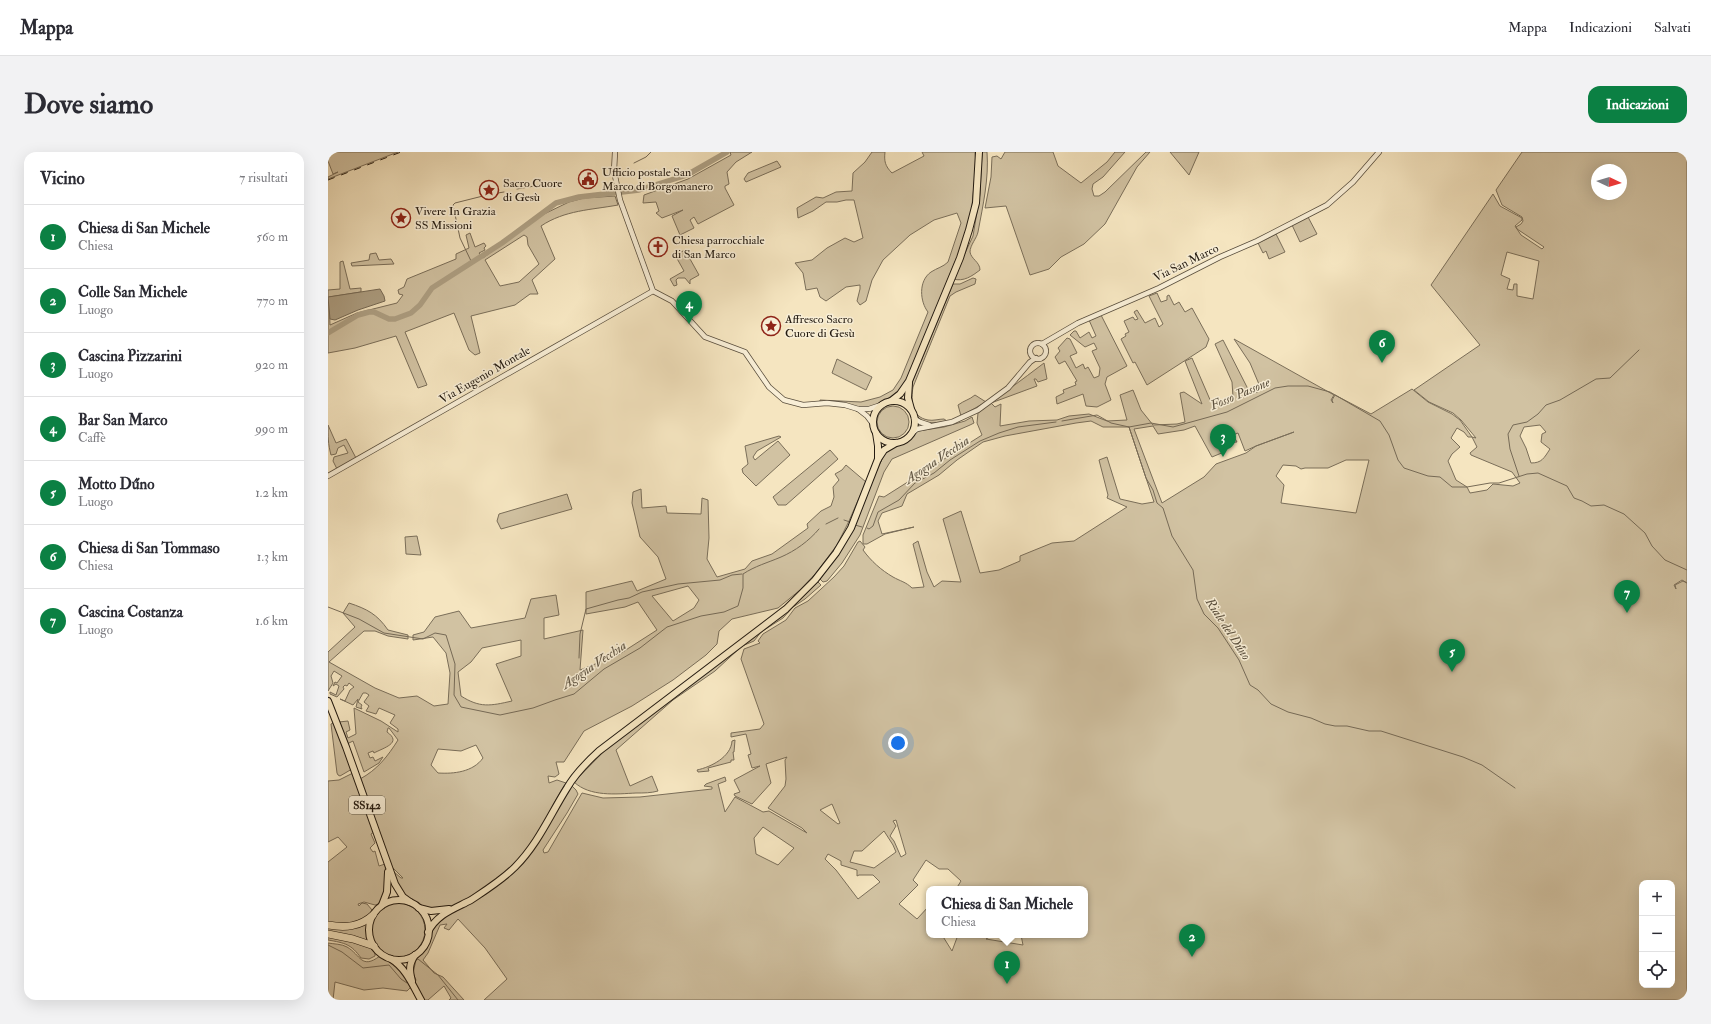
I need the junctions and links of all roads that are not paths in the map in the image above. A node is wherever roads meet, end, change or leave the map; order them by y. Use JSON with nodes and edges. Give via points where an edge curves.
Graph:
{"nodes":[{"id":1,"x":615,"y":152,"type":"edge"},
{"id":2,"x":979,"y":152,"type":"edge"},
{"id":3,"x":1379,"y":152,"type":"edge"},
{"id":4,"x":653,"y":291,"type":"junction"},
{"id":5,"x":1054,"y":338,"type":"junction"},
{"id":6,"x":1042,"y":344,"type":"junction"},
{"id":7,"x":1045,"y":350,"type":"junction"},
{"id":8,"x":1031,"y":354,"type":"junction"},
{"id":9,"x":1036,"y":358,"type":"junction"},
{"id":10,"x":1030,"y":362,"type":"junction"},
{"id":11,"x":909,"y":381,"type":"junction"},
{"id":12,"x":891,"y":401,"type":"junction"},
{"id":13,"x":884,"y":404,"type":"junction"},
{"id":14,"x":858,"y":409,"type":"junction"},
{"id":15,"x":911,"y":410,"type":"junction"},
{"id":16,"x":914,"y":418,"type":"junction"},
{"id":17,"x":873,"y":424,"type":"junction"},
{"id":18,"x":930,"y":425,"type":"junction"},
{"id":19,"x":875,"y":432,"type":"junction"},
{"id":20,"x":910,"y":434,"type":"junction"},
{"id":21,"x":896,"y":442,"type":"junction"},
{"id":22,"x":878,"y":459,"type":"junction"},
{"id":23,"x":328,"y":476,"type":"edge"},
{"id":24,"x":328,"y":701,"type":"edge"},
{"id":25,"x":387,"y":862,"type":"junction"},
{"id":26,"x":410,"y":902,"type":"junction"},
{"id":27,"x":382,"y":905,"type":"junction"},
{"id":28,"x":419,"y":908,"type":"junction"},
{"id":29,"x":451,"y":909,"type":"junction"},
{"id":30,"x":373,"y":915,"type":"junction"},
{"id":31,"x":328,"y":925,"type":"edge"},
{"id":32,"x":428,"y":932,"type":"junction"},
{"id":33,"x":328,"y":934,"type":"edge"},
{"id":34,"x":374,"y":946,"type":"junction"},
{"id":35,"x":415,"y":954,"type":"junction"},
{"id":36,"x":390,"y":958,"type":"junction"},
{"id":37,"x":417,"y":993,"type":"junction"},
{"id":38,"x":421,"y":1000,"type":"edge"}],
"edges":[{"from":1,"to":4,"type":"street","via":[[614,171],[620,200]]},
{"from":2,"to":11,"type":"main road","via":[[977,192],[971,226]]},
{"from":3,"to":5,"type":"street","name":"Via San Marco","via":[[1353,182],[1327,205],[1257,242],[1078,323]]},
{"from":4,"to":14,"type":"street","via":[[672,301],[705,337],[745,352],[769,387],[786,400],[803,405],[836,404]]},
{"from":4,"to":23,"type":"street","name":"Via Eugenio Montale"},
{"from":5,"to":6,"type":"street","name":"Via San Marco"},
{"from":5,"to":7,"type":"street","name":"Via San Marco"},
{"from":6,"to":7,"type":"street"},
{"from":6,"to":8,"type":"street","via":[[1033,345],[1030,349]]},
{"from":7,"to":9,"type":"street","via":[[1043,356]]},
{"from":8,"to":9,"type":"street"},
{"from":8,"to":10,"type":"street"},
{"from":9,"to":10,"type":"street"},
{"from":10,"to":18,"type":"street","via":[[1008,388],[978,410],[952,422]]},
{"from":11,"to":12,"type":"main road","via":[[900,394]]},
{"from":11,"to":15,"type":"main road","via":[[908,398]]},
{"from":12,"to":13,"type":"main road"},
{"from":12,"to":15,"type":"main road","via":[[902,403]]},
{"from":13,"to":14,"type":"street","via":[[869,409]]},
{"from":13,"to":17,"type":"main road","via":[[876,412]]},
{"from":14,"to":17,"type":"street"},
{"from":15,"to":16,"type":"main road"},
{"from":16,"to":18,"type":"street"},
{"from":16,"to":20,"type":"main road"},
{"from":17,"to":19,"type":"main road"},
{"from":18,"to":20,"type":"street"},
{"from":19,"to":21,"type":"main road","via":[[884,440]]},
{"from":19,"to":22,"type":"main road"},
{"from":20,"to":21,"type":"main road"},
{"from":21,"to":22,"type":"main road","via":[[884,450]]},
{"from":22,"to":29,"type":"main road","via":[[850,528],[836,553],[815,580],[786,609],[599,751],[572,779],[536,842],[515,867],[480,894]]},
{"from":24,"to":25,"type":"main road","number":"SS142"},
{"from":25,"to":26,"type":"main road","number":"SS142","via":[[395,884],[403,897]]},
{"from":25,"to":27,"type":"main road","number":"SS142","via":[[389,885]]},
{"from":26,"to":27,"type":"main road","via":[[394,900]]},
{"from":26,"to":28,"type":"main road"},
{"from":27,"to":30,"type":"main road"},
{"from":28,"to":29,"type":"main road","via":[[431,911]]},
{"from":28,"to":32,"type":"main road","via":[[426,919]]},
{"from":29,"to":32,"type":"main road","via":[[432,924]]},
{"from":30,"to":31,"type":"highway","via":[[357,925]]},
{"from":30,"to":34,"type":"main road","via":[[369,931]]},
{"from":32,"to":35,"type":"main road","via":[[424,944]]},
{"from":33,"to":34,"type":"highway","via":[[354,938]]},
{"from":34,"to":36,"type":"main road","via":[[381,954]]},
{"from":35,"to":36,"type":"main road","via":[[403,959]]},
{"from":35,"to":37,"type":"main road","via":[[410,968]]},
{"from":36,"to":37,"type":"main road","via":[[398,963]]},
{"from":37,"to":38,"type":"main road"}]}
